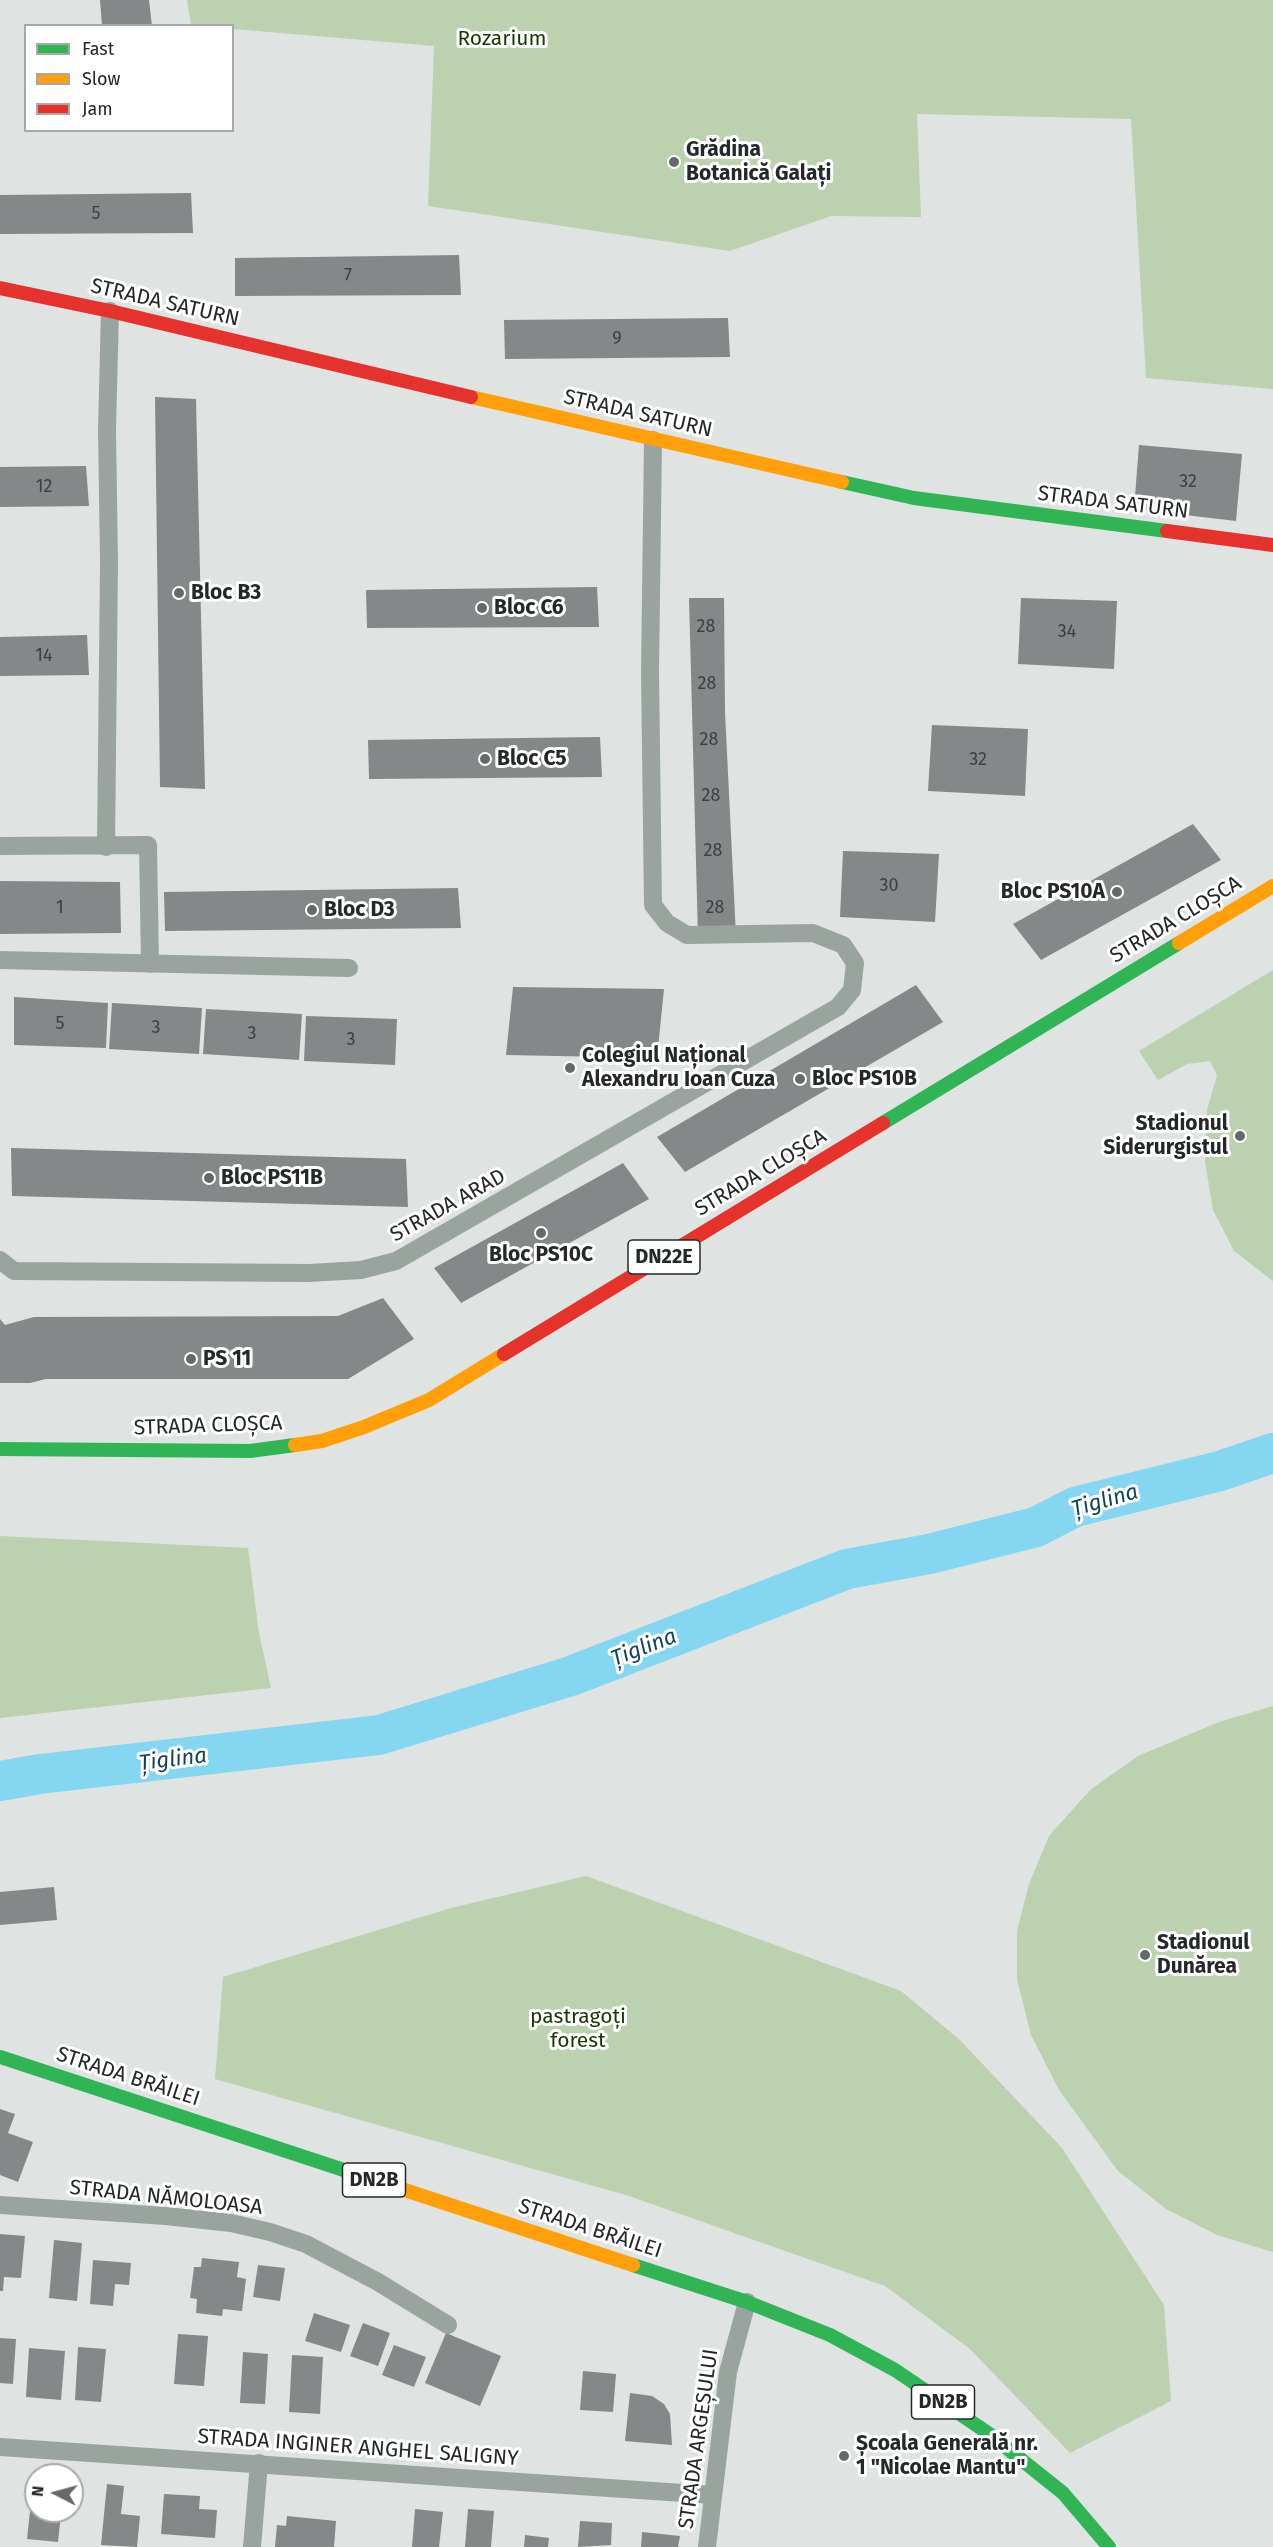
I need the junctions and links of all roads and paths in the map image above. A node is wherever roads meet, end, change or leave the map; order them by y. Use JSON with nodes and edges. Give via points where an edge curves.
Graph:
{"nodes":[{"id":1,"x":0,"y":288,"type":"edge"},
{"id":2,"x":110,"y":311,"type":"junction"},
{"id":3,"x":653,"y":440,"type":"junction"},
{"id":4,"x":1273,"y":545,"type":"edge"},
{"id":5,"x":0,"y":846,"type":"edge"},
{"id":6,"x":106,"y":847,"type":"junction"},
{"id":7,"x":1273,"y":886,"type":"edge"},
{"id":8,"x":0,"y":960,"type":"edge"},
{"id":9,"x":150,"y":964,"type":"junction"},
{"id":10,"x":348,"y":968,"type":"dead end"},
{"id":11,"x":0,"y":1260,"type":"edge"},
{"id":12,"x":0,"y":1449,"type":"edge"},
{"id":13,"x":0,"y":2057,"type":"edge"},
{"id":14,"x":0,"y":2205,"type":"edge"},
{"id":15,"x":747,"y":2302,"type":"junction"},
{"id":16,"x":448,"y":2325,"type":"dead end"},
{"id":17,"x":0,"y":2447,"type":"edge"},
{"id":18,"x":259,"y":2463,"type":"junction"},
{"id":19,"x":713,"y":2495,"type":"junction"},
{"id":20,"x":252,"y":2547,"type":"edge"},
{"id":21,"x":707,"y":2547,"type":"edge"},
{"id":22,"x":1109,"y":2547,"type":"edge"}],
"edges":[{"from":1,"to":2,"type":"main road","name":"STRADA SATURN"},
{"from":2,"to":3,"type":"main road","name":"STRADA SATURN"},
{"from":2,"to":6,"type":"street","via":[[106,429]]},
{"from":3,"to":4,"type":"main road","name":"STRADA SATURN","via":[[914,498]]},
{"from":3,"to":11,"type":"street","name":"STRADA ARAD","via":[[653,905],[667,923],[687,935],[813,933],[843,945],[855,963],[852,990],[838,1007],[396,1261],[361,1270],[309,1273],[14,1271]]},
{"from":5,"to":6,"type":"street"},
{"from":6,"to":9,"type":"street","via":[[148,845]]},
{"from":7,"to":12,"type":"main road","name":"STRADA CLOȘCA","number":"DN22E","via":[[429,1400],[322,1441],[250,1451]]},
{"from":8,"to":9,"type":"street"},
{"from":9,"to":10,"type":"street"},
{"from":13,"to":15,"type":"main road","name":"STRADA BRĂILEI","number":"DN2B"},
{"from":14,"to":16,"type":"street","name":"STRADA NĂMOLOASA","via":[[166,2216],[270,2232],[306,2244]]},
{"from":15,"to":19,"type":"street","name":"STRADA ARGEȘULUI","via":[[728,2372]]},
{"from":15,"to":22,"type":"main road","name":"STRADA BRĂILEI","number":"DN2B","via":[[830,2335],[904,2376],[987,2433],[1063,2493]]},
{"from":17,"to":18,"type":"street","name":"STRADA INGINER ANGHEL SALIGNY"},
{"from":18,"to":19,"type":"street","name":"STRADA INGINER ANGHEL SALIGNY"},
{"from":18,"to":20,"type":"street"},
{"from":19,"to":21,"type":"street","name":"STRADA ARGEȘULUI"}]}
